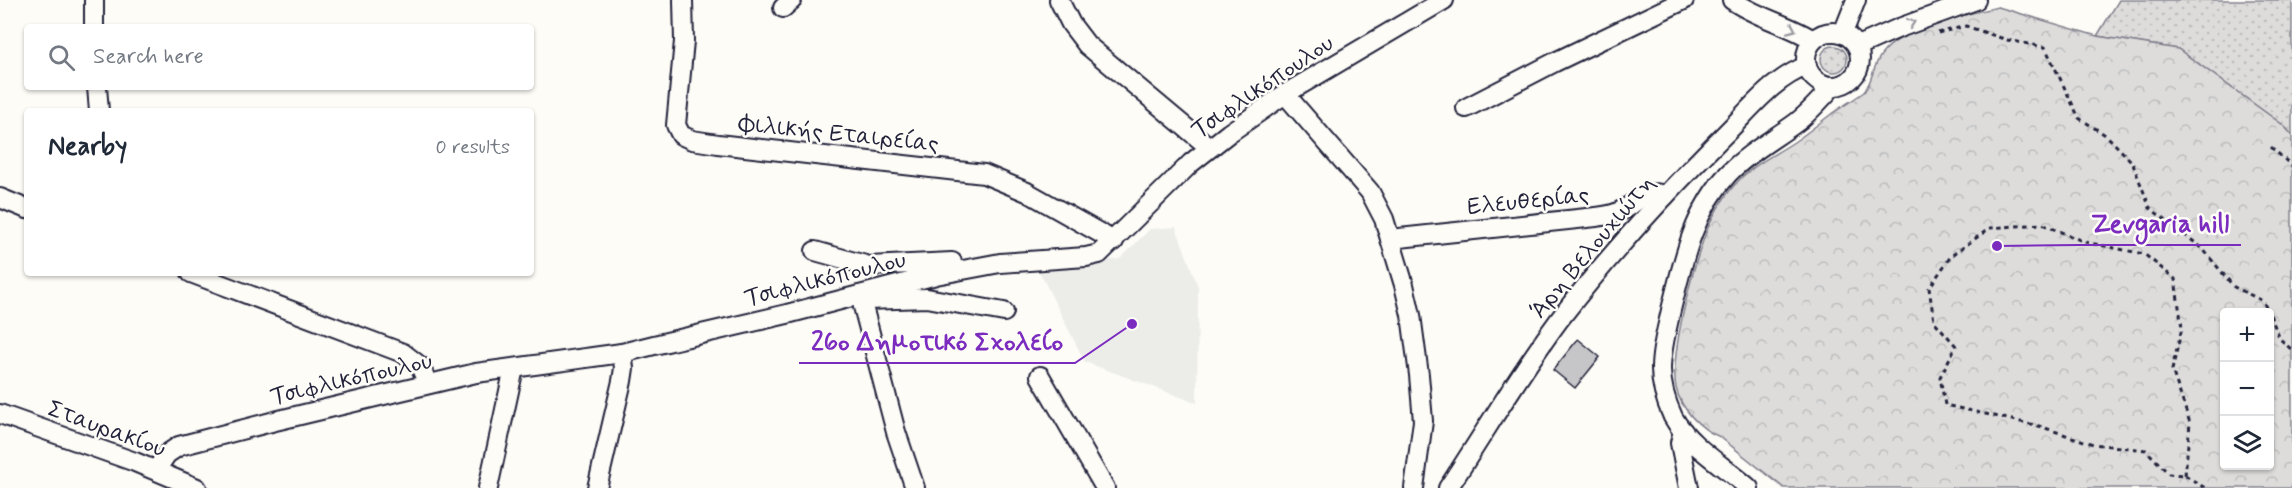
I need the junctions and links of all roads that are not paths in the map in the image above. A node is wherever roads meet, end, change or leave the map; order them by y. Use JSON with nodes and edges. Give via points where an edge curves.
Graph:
{"nodes":[{"id":1,"x":94,"y":0,"type":"edge"},
{"id":2,"x":683,"y":0,"type":"edge"},
{"id":3,"x":1059,"y":0,"type":"edge"},
{"id":4,"x":1444,"y":0,"type":"edge"},
{"id":5,"x":1684,"y":0,"type":"edge"},
{"id":6,"x":1732,"y":0,"type":"edge"},
{"id":7,"x":1856,"y":0,"type":"edge"},
{"id":8,"x":1976,"y":0,"type":"edge"},
{"id":9,"x":94,"y":24,"type":"edge"},
{"id":10,"x":1843,"y":33,"type":"junction"},
{"id":11,"x":1814,"y":40,"type":"junction"},
{"id":12,"x":1857,"y":46,"type":"junction"},
{"id":13,"x":1807,"y":66,"type":"junction"},
{"id":14,"x":1832,"y":87,"type":"junction"},
{"id":15,"x":97,"y":90,"type":"edge"},
{"id":16,"x":1285,"y":94,"type":"junction"},
{"id":17,"x":99,"y":108,"type":"edge"},
{"id":18,"x":1466,"y":108,"type":"dead end"},
{"id":19,"x":1209,"y":147,"type":"junction"},
{"id":20,"x":1665,"y":196,"type":"junction"},
{"id":21,"x":0,"y":198,"type":"edge"},
{"id":22,"x":24,"y":208,"type":"edge"},
{"id":23,"x":1390,"y":239,"type":"junction"},
{"id":24,"x":1114,"y":241,"type":"junction"},
{"id":25,"x":815,"y":251,"type":"dead end"},
{"id":26,"x":988,"y":265,"type":"junction"},
{"id":27,"x":199,"y":276,"type":"edge"},
{"id":28,"x":860,"y":295,"type":"junction"},
{"id":29,"x":1004,"y":312,"type":"dead end"},
{"id":30,"x":622,"y":353,"type":"junction"},
{"id":31,"x":514,"y":368,"type":"junction"},
{"id":32,"x":1040,"y":376,"type":"dead end"},
{"id":33,"x":428,"y":384,"type":"junction"},
{"id":34,"x":0,"y":414,"type":"edge"},
{"id":35,"x":1683,"y":431,"type":"junction"},
{"id":36,"x":156,"y":470,"type":"junction"},
{"id":37,"x":197,"y":488,"type":"edge"},
{"id":38,"x":488,"y":488,"type":"edge"},
{"id":39,"x":597,"y":488,"type":"edge"},
{"id":40,"x":915,"y":488,"type":"edge"},
{"id":41,"x":1106,"y":488,"type":"edge"},
{"id":42,"x":1414,"y":488,"type":"edge"},
{"id":43,"x":1448,"y":488,"type":"edge"},
{"id":44,"x":1689,"y":488,"type":"edge"},
{"id":45,"x":1749,"y":488,"type":"edge"}],
"edges":[{"from":1,"to":9,"type":"street"},
{"from":2,"to":24,"type":"street","name":"Φιλικής Εταιρείας","via":[[684,41],[676,125],[681,135],[718,144],[984,174],[1027,192]]},
{"from":3,"to":19,"type":"street","via":[[1088,45]]},
{"from":4,"to":16,"type":"street","name":"Τσιφλικόπουλου"},
{"from":5,"to":18,"type":"street"},
{"from":6,"to":11,"type":"street","one_way":true},
{"from":7,"to":10,"type":"street"},
{"from":12,"to":8,"type":"street","one_way":true},
{"from":10,"to":11,"type":"street","via":[[1830,32]]},
{"from":10,"to":12,"type":"street"},
{"from":11,"to":13,"type":"street","via":[[1807,52]]},
{"from":12,"to":14,"type":"street","via":[[1861,60],[1857,74],[1846,84]]},
{"from":13,"to":14,"type":"street","via":[[1819,83]]},
{"from":13,"to":20,"type":"street","name":"Άρη Βελουχιώτη","via":[[1777,84]]},
{"from":14,"to":35,"type":"street","via":[[1804,117],[1737,166],[1718,186],[1695,225],[1678,282],[1661,368],[1667,404]]},
{"from":15,"to":17,"type":"street"},
{"from":16,"to":19,"type":"street","name":"Τσιφλικόπουλου"},
{"from":16,"to":23,"type":"street","via":[[1370,192]]},
{"from":19,"to":24,"type":"street","name":"Τσιφλικόπουλου"},
{"from":20,"to":23,"type":"street","name":"Ελευθερίας","via":[[1651,193],[1621,211],[1596,217]]},
{"from":20,"to":43,"type":"street","name":"Άρη Βελουχιώτη","via":[[1534,354]]},
{"from":21,"to":22,"type":"street"},
{"from":23,"to":42,"type":"street","via":[[1411,315],[1419,375],[1423,421]]},
{"from":24,"to":26,"type":"street","name":"Τσιφλικόπουλου","via":[[1099,254],[1086,258]]},
{"from":25,"to":26,"type":"street","via":[[868,266],[958,261],[981,261]]},
{"from":26,"to":28,"type":"street","name":"Τσιφλικόπουλου"},
{"from":27,"to":33,"type":"street","via":[[403,353],[420,366]]},
{"from":28,"to":29,"type":"street","via":[[866,300],[927,298]]},
{"from":28,"to":30,"type":"street","name":"Τσιφλικόπουλου"},
{"from":28,"to":40,"type":"street"},
{"from":30,"to":31,"type":"street","name":"Τσιφλικόπουλου"},
{"from":30,"to":39,"type":"street","via":[[622,381]]},
{"from":31,"to":33,"type":"street","name":"Τσιφλικόπουλου"},
{"from":31,"to":38,"type":"street"},
{"from":32,"to":41,"type":"street"},
{"from":33,"to":36,"type":"street","name":"Τσιφλικόπουλου","via":[[179,446],[167,454]]},
{"from":34,"to":36,"type":"street","name":"Σταυρακίου"},
{"from":35,"to":44,"type":"street","via":[[1680,443]]},
{"from":35,"to":45,"type":"street"},
{"from":36,"to":37,"type":"street","name":"Σταυρακίου"}]}
